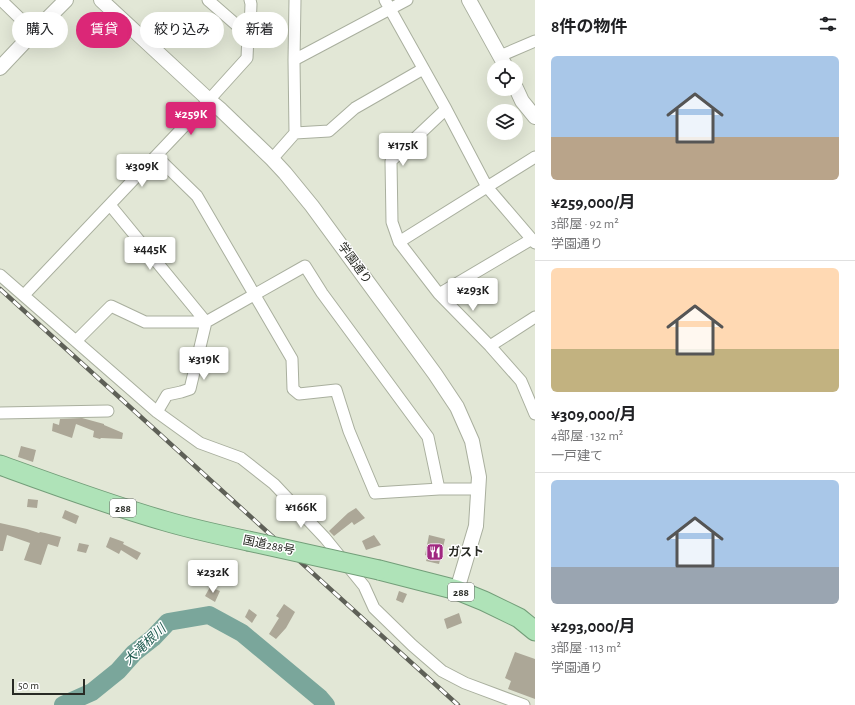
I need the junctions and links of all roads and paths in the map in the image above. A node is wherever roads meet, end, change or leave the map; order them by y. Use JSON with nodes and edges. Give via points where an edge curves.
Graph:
{"nodes":[{"id":1,"x":1,"y":0,"type":"edge"},
{"id":2,"x":66,"y":0,"type":"edge"},
{"id":3,"x":101,"y":0,"type":"edge"},
{"id":4,"x":208,"y":0,"type":"edge"},
{"id":5,"x":250,"y":0,"type":"edge"},
{"id":6,"x":295,"y":0,"type":"edge"},
{"id":7,"x":407,"y":0,"type":"edge"},
{"id":8,"x":468,"y":0,"type":"edge"},
{"id":9,"x":387,"y":5,"type":"edge"},
{"id":10,"x":13,"y":12,"type":"edge"},
{"id":11,"x":54,"y":12,"type":"edge"},
{"id":12,"x":251,"y":12,"type":"edge"},
{"id":13,"x":232,"y":21,"type":"edge"},
{"id":14,"x":535,"y":41,"type":"edge"},
{"id":15,"x":19,"y":48,"type":"edge"},
{"id":16,"x":247,"y":48,"type":"edge"},
{"id":17,"x":294,"y":60,"type":"junction"},
{"id":18,"x":502,"y":60,"type":"edge"},
{"id":19,"x":506,"y":60,"type":"edge"},
{"id":20,"x":0,"y":68,"type":"edge"},
{"id":21,"x":423,"y":68,"type":"junction"},
{"id":22,"x":520,"y":96,"type":"edge"},
{"id":23,"x":209,"y":100,"type":"junction"},
{"id":24,"x":446,"y":109,"type":"junction"},
{"id":25,"x":535,"y":117,"type":"edge"},
{"id":26,"x":295,"y":133,"type":"junction"},
{"id":27,"x":156,"y":156,"type":"junction"},
{"id":28,"x":535,"y":157,"type":"edge"},
{"id":29,"x":272,"y":159,"type":"junction"},
{"id":30,"x":487,"y":187,"type":"junction"},
{"id":31,"x":110,"y":205,"type":"junction"},
{"id":32,"x":534,"y":241,"type":"edge"},
{"id":33,"x":400,"y":242,"type":"junction"},
{"id":34,"x":0,"y":275,"type":"edge"},
{"id":35,"x":439,"y":294,"type":"junction"},
{"id":36,"x":24,"y":295,"type":"junction"},
{"id":37,"x":255,"y":295,"type":"junction"},
{"id":38,"x":535,"y":317,"type":"edge"},
{"id":39,"x":206,"y":322,"type":"junction"},
{"id":40,"x":76,"y":341,"type":"junction"},
{"id":41,"x":490,"y":346,"type":"junction"},
{"id":42,"x":534,"y":407,"type":"edge"},
{"id":43,"x":108,"y":411,"type":"dead end"},
{"id":44,"x":157,"y":412,"type":"junction"},
{"id":45,"x":0,"y":413,"type":"edge"},
{"id":46,"x":0,"y":466,"type":"edge"},
{"id":47,"x":439,"y":489,"type":"junction"},
{"id":48,"x":479,"y":489,"type":"junction"},
{"id":49,"x":457,"y":590,"type":"junction"},
{"id":50,"x":535,"y":631,"type":"edge"},
{"id":51,"x":524,"y":705,"type":"edge"}],
"edges":[{"from":1,"to":10,"type":"street"},
{"from":2,"to":11,"type":"street"},
{"from":3,"to":23,"type":"street","name":"学園通り"},
{"from":4,"to":13,"type":"street"},
{"from":5,"to":12,"type":"street"},
{"from":6,"to":17,"type":"street"},
{"from":7,"to":9,"type":"street"},
{"from":8,"to":18,"type":"street"},
{"from":9,"to":17,"type":"street"},
{"from":9,"to":21,"type":"street"},
{"from":14,"to":19,"type":"street"},
{"from":15,"to":20,"type":"street"},
{"from":16,"to":23,"type":"street","via":[[247,58]]},
{"from":17,"to":26,"type":"street"},
{"from":21,"to":24,"type":"street"},
{"from":21,"to":26,"type":"street","via":[[354,108],[329,131]]},
{"from":22,"to":25,"type":"street"},
{"from":23,"to":27,"type":"street"},
{"from":23,"to":29,"type":"street","name":"学園通り"},
{"from":24,"to":30,"type":"street"},
{"from":24,"to":33,"type":"street","via":[[391,161],[392,222]]},
{"from":26,"to":29,"type":"street"},
{"from":27,"to":31,"type":"street"},
{"from":27,"to":37,"type":"street","via":[[197,196]]},
{"from":28,"to":30,"type":"street"},
{"from":29,"to":48,"type":"street","name":"学園通り","via":[[312,206],[457,406],[472,441]]},
{"from":30,"to":32,"type":"street"},
{"from":30,"to":33,"type":"street"},
{"from":31,"to":36,"type":"street"},
{"from":31,"to":39,"type":"street"},
{"from":32,"to":35,"type":"street"},
{"from":33,"to":35,"type":"street"},
{"from":34,"to":36,"type":"street"},
{"from":35,"to":41,"type":"street"},
{"from":36,"to":40,"type":"street"},
{"from":37,"to":39,"type":"street"},
{"from":37,"to":47,"type":"street","via":[[305,266],[322,294],[428,437]]},
{"from":37,"to":47,"type":"street","via":[[292,359],[293,389],[299,394],[336,390],[349,431],[375,493]]},
{"from":38,"to":41,"type":"street"},
{"from":39,"to":40,"type":"street","via":[[145,322],[111,306]]},
{"from":39,"to":44,"type":"street","via":[[190,389],[167,395]]},
{"from":40,"to":44,"type":"street"},
{"from":41,"to":42,"type":"street","via":[[520,381]]},
{"from":43,"to":45,"type":"street"},
{"from":44,"to":51,"type":"street","via":[[200,443],[241,458],[274,484],[325,538],[364,586],[374,608],[442,671],[465,683]]},
{"from":46,"to":49,"type":"highway","name":"国道288号","number":"288","bridge":true,"via":[[205,532],[380,570]]},
{"from":47,"to":48,"type":"street"},
{"from":48,"to":49,"type":"street","name":"学園通り","via":[[476,526]]},
{"from":49,"to":50,"type":"highway","name":"国道288号","number":"288","via":[[519,618]]}]}
